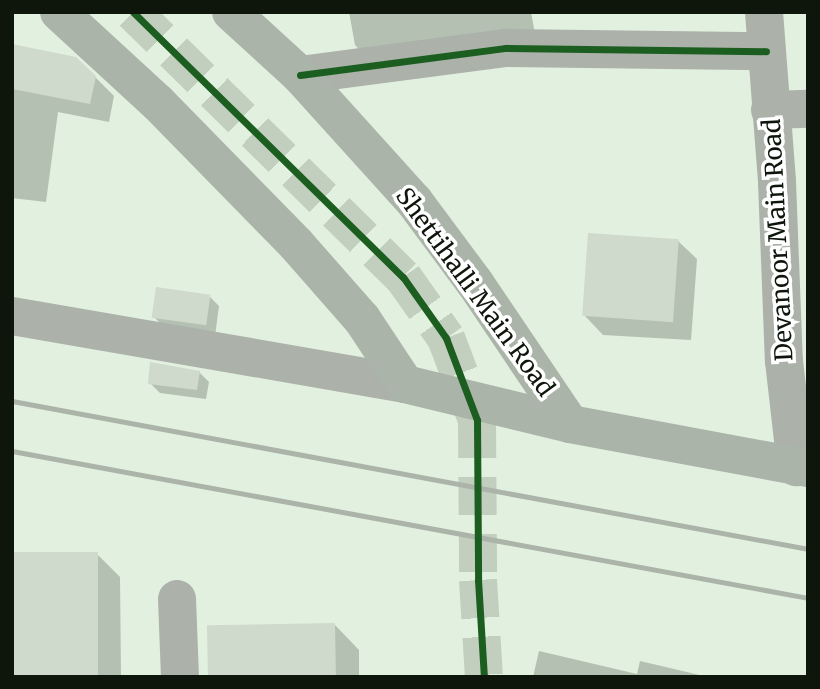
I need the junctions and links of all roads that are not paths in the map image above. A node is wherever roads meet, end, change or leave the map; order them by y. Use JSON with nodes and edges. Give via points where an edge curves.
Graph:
{"nodes":[{"id":1,"x":59,"y":12,"type":"edge"},
{"id":2,"x":231,"y":12,"type":"edge"},
{"id":3,"x":764,"y":12,"type":"edge"},
{"id":4,"x":766,"y":51,"type":"junction"},
{"id":5,"x":300,"y":75,"type":"junction"},
{"id":6,"x":808,"y":109,"type":"edge"},
{"id":7,"x":771,"y":110,"type":"junction"},
{"id":8,"x":12,"y":316,"type":"edge"},
{"id":9,"x":405,"y":384,"type":"junction"},
{"id":10,"x":570,"y":424,"type":"junction"},
{"id":11,"x":802,"y":467,"type":"edge"},
{"id":12,"x":177,"y":599,"type":"dead end"},
{"id":13,"x":180,"y":677,"type":"edge"}],
"edges":[{"from":1,"to":9,"type":"main road","via":[[158,103],[296,244],[362,319]]},
{"from":2,"to":5,"type":"main road","name":"Shettihalli Main Road"},
{"from":3,"to":4,"type":"street","name":"Devanoor Main Road"},
{"from":4,"to":5,"type":"street","via":[[506,48]]},
{"from":4,"to":7,"type":"street","name":"Devanoor Main Road"},
{"from":5,"to":10,"type":"main road","name":"Shettihalli Main Road","via":[[414,201]]},
{"from":6,"to":7,"type":"street"},
{"from":7,"to":11,"type":"street","name":"Devanoor Main Road","via":[[784,361]]},
{"from":8,"to":9,"type":"street"},
{"from":9,"to":10,"type":"main road"},
{"from":10,"to":11,"type":"main road"},
{"from":12,"to":13,"type":"street"}]}
